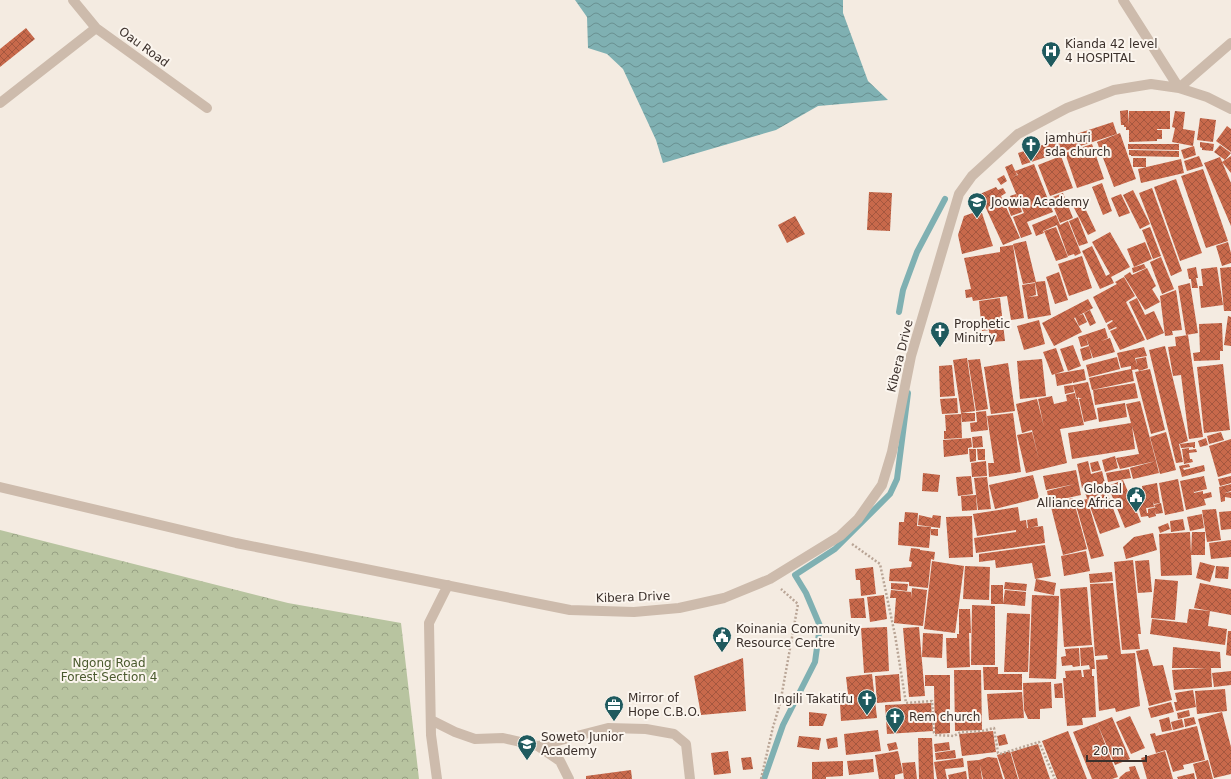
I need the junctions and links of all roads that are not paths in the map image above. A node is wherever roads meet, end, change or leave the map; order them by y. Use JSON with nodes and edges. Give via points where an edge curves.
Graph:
{"nodes":[{"id":1,"x":74,"y":0,"type":"edge"},
{"id":2,"x":1123,"y":0,"type":"edge"},
{"id":3,"x":96,"y":28,"type":"junction"},
{"id":4,"x":1231,"y":43,"type":"edge"},
{"id":5,"x":1179,"y":88,"type":"junction"},
{"id":6,"x":0,"y":103,"type":"edge"},
{"id":7,"x":207,"y":108,"type":"dead end"},
{"id":8,"x":1231,"y":109,"type":"edge"},
{"id":9,"x":0,"y":487,"type":"edge"},
{"id":10,"x":448,"y":585,"type":"junction"},
{"id":11,"x":431,"y":720,"type":"junction"},
{"id":12,"x":538,"y":746,"type":"junction"},
{"id":13,"x":437,"y":779,"type":"edge"},
{"id":14,"x":569,"y":779,"type":"edge"},
{"id":15,"x":690,"y":779,"type":"edge"}],
"edges":[{"from":1,"to":3,"type":"street","name":"Oau Road"},
{"from":2,"to":5,"type":"street"},
{"from":3,"to":6,"type":"street"},
{"from":3,"to":7,"type":"street","name":"Oau Road"},
{"from":4,"to":5,"type":"street"},
{"from":5,"to":8,"type":"street","name":"Kibera Drive","via":[[1207,97]]},
{"from":5,"to":10,"type":"street","name":"Kibera Drive","via":[[1151,84],[1136,86],[1114,90],[1067,108],[1018,134],[972,176],[959,194],[911,356],[892,452],[882,485],[858,519],[840,536],[770,579],[724,598],[680,608],[634,612],[570,610]]},
{"from":9,"to":10,"type":"street","name":"Kibera Drive","via":[[228,541]]},
{"from":10,"to":11,"type":"street","via":[[429,623]]},
{"from":11,"to":12,"type":"street","via":[[475,739],[503,738]]},
{"from":11,"to":13,"type":"street"},
{"from":12,"to":14,"type":"street","via":[[560,761]]},
{"from":12,"to":15,"type":"street","via":[[608,728],[674,734],[686,744]]}]}
